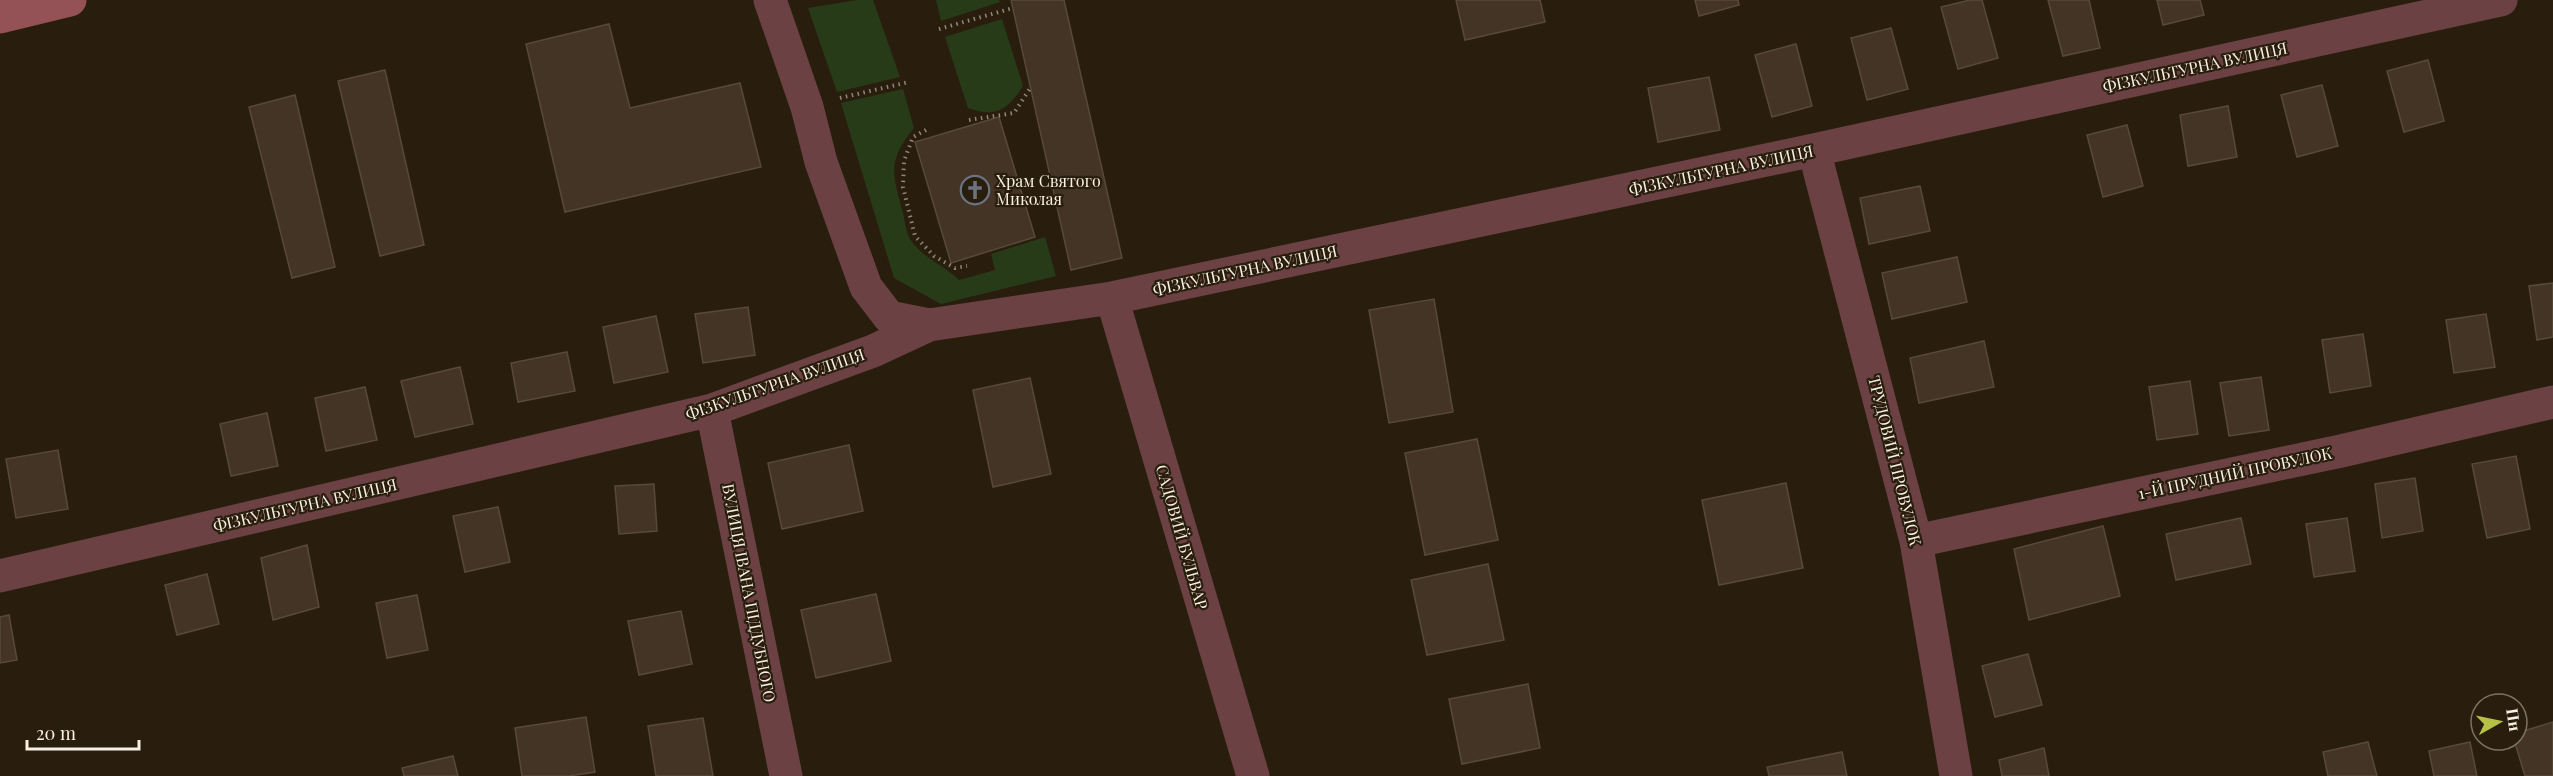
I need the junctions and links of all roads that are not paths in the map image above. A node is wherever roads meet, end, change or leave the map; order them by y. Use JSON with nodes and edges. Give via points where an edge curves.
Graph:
{"nodes":[{"id":1,"x":70,"y":0,"type":"edge"},
{"id":2,"x":770,"y":0,"type":"edge"},
{"id":3,"x":2501,"y":0,"type":"edge"},
{"id":4,"x":0,"y":17,"type":"edge"},
{"id":5,"x":1814,"y":150,"type":"junction"},
{"id":6,"x":1112,"y":298,"type":"junction"},
{"id":7,"x":929,"y":325,"type":"junction"},
{"id":8,"x":2553,"y":402,"type":"edge"},
{"id":9,"x":712,"y":410,"type":"junction"},
{"id":10,"x":1916,"y":541,"type":"junction"},
{"id":11,"x":0,"y":576,"type":"edge"},
{"id":12,"x":786,"y":776,"type":"edge"},
{"id":13,"x":1253,"y":776,"type":"edge"},
{"id":14,"x":1956,"y":776,"type":"edge"}],
"edges":[{"from":1,"to":4,"type":"street"},
{"from":2,"to":7,"type":"street","via":[[807,107],[821,162],[866,287],[889,316]]},
{"from":3,"to":5,"type":"street","name":"ФІЗКУЛЬТУРНА ВУЛИЦЯ"},
{"from":5,"to":6,"type":"street","name":"ФІЗКУЛЬТУРНА ВУЛИЦЯ"},
{"from":5,"to":10,"type":"street","name":"ТРУДОВИЙ ПРОВУЛОК"},
{"from":6,"to":7,"type":"street","name":"ФІЗКУЛЬТУРНА ВУЛИЦЯ"},
{"from":6,"to":13,"type":"street","name":"САДОВИЙ БУЛЬВАР"},
{"from":7,"to":9,"type":"street","name":"ФІЗКУЛЬТУРНА ВУЛИЦЯ","via":[[873,351]]},
{"from":8,"to":10,"type":"street","name":"1-Й ПРУДНИЙ ПРОВУЛОК"},
{"from":9,"to":11,"type":"street","name":"ФІЗКУЛЬТУРНА ВУЛИЦЯ"},
{"from":9,"to":12,"type":"street","name":"ВУЛИЦЯ ІВАНА ПІДДУБНОГО"},
{"from":10,"to":14,"type":"street","name":"ТРУДОВИЙ ПРОВУЛОК"}]}
